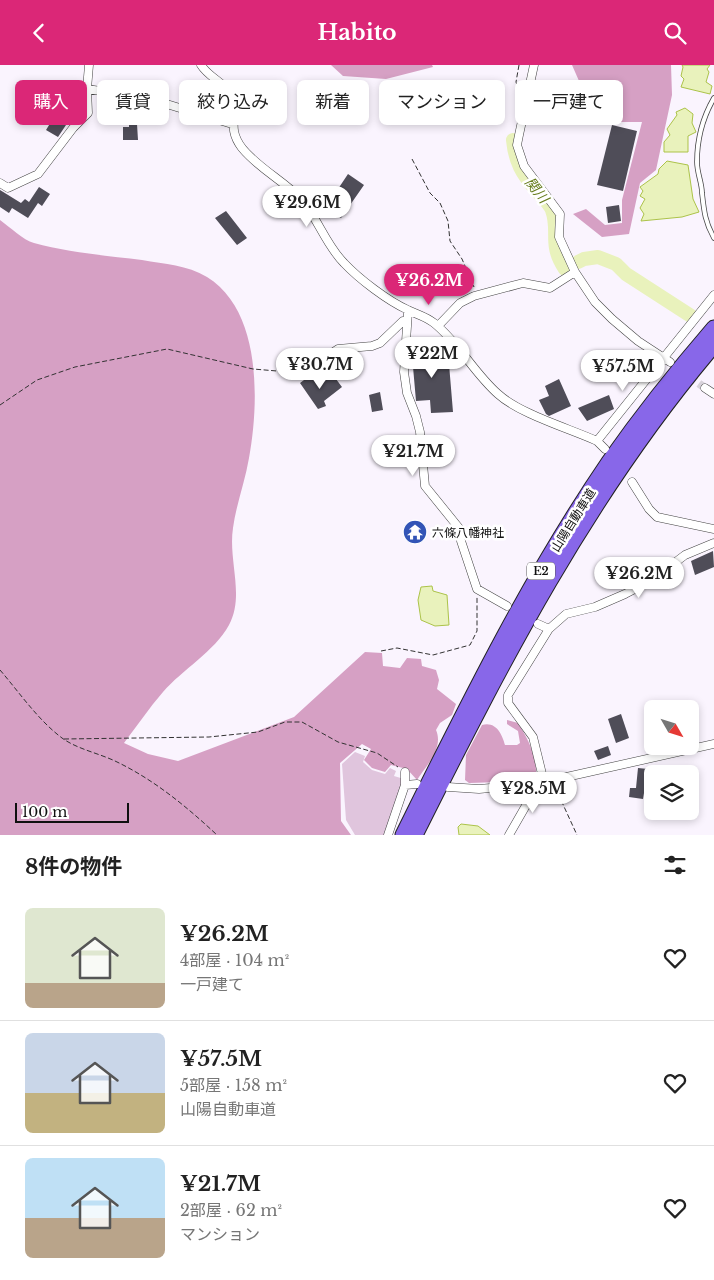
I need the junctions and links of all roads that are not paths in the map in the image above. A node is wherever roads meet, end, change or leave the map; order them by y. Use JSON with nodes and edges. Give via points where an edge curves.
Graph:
{"nodes":[{"id":1,"x":89,"y":65,"type":"edge"},
{"id":2,"x":201,"y":65,"type":"edge"},
{"id":3,"x":534,"y":65,"type":"edge"},
{"id":4,"x":215,"y":80,"type":"edge"},
{"id":5,"x":87,"y":89,"type":"junction"},
{"id":6,"x":714,"y":98,"type":"edge"},
{"id":7,"x":179,"y":108,"type":"edge"},
{"id":8,"x":87,"y":114,"type":"edge"},
{"id":9,"x":76,"y":125,"type":"edge"},
{"id":10,"x":232,"y":125,"type":"edge"},
{"id":11,"x":0,"y":183,"type":"edge"},
{"id":12,"x":714,"y":238,"type":"edge"},
{"id":13,"x":575,"y":273,"type":"junction"},
{"id":14,"x":714,"y":295,"type":"edge"},
{"id":15,"x":408,"y":311,"type":"junction"},
{"id":16,"x":406,"y":321,"type":"junction"},
{"id":17,"x":714,"y":321,"type":"edge"},
{"id":18,"x":438,"y":326,"type":"junction"},
{"id":19,"x":714,"y":328,"type":"edge"},
{"id":20,"x":714,"y":347,"type":"edge"},
{"id":21,"x":668,"y":360,"type":"junction"},
{"id":22,"x":314,"y":368,"type":"road end"},
{"id":23,"x":705,"y":388,"type":"tunnel mouth"},
{"id":24,"x":663,"y":389,"type":"junction"},
{"id":25,"x":714,"y":394,"type":"edge"},
{"id":26,"x":597,"y":441,"type":"junction"},
{"id":27,"x":604,"y":449,"type":"dead end"},
{"id":28,"x":632,"y":482,"type":"dead end"},
{"id":29,"x":714,"y":529,"type":"edge"},
{"id":30,"x":714,"y":543,"type":"edge"},
{"id":31,"x":507,"y":606,"type":"dead end"},
{"id":32,"x":538,"y":623,"type":"dead end"},
{"id":33,"x":549,"y":629,"type":"junction"},
{"id":34,"x":714,"y":744,"type":"edge"},
{"id":35,"x":405,"y":772,"type":"road end"},
{"id":36,"x":544,"y":781,"type":"junction"},
{"id":37,"x":535,"y":784,"type":"junction"},
{"id":38,"x":405,"y":785,"type":"junction"},
{"id":39,"x":417,"y":785,"type":"dead end"},
{"id":40,"x":448,"y":787,"type":"dead end"},
{"id":41,"x":388,"y":835,"type":"edge"},
{"id":42,"x":403,"y":835,"type":"edge"},
{"id":43,"x":415,"y":835,"type":"edge"},
{"id":44,"x":509,"y":835,"type":"edge"}],
"edges":[{"from":1,"to":5,"type":"street"},
{"from":2,"to":4,"type":"street"},
{"from":3,"to":13,"type":"street","via":[[517,145],[524,166],[560,214],[559,237]]},
{"from":5,"to":7,"type":"street","via":[[147,98]]},
{"from":5,"to":8,"type":"street"},
{"from":6,"to":12,"type":"lane","via":[[706,113],[697,163],[702,210]]},
{"from":9,"to":11,"type":"street","via":[[38,174],[8,188]]},
{"from":10,"to":15,"type":"street","via":[[235,138],[243,149],[302,201],[345,265]]},
{"from":13,"to":18,"type":"street","via":[[550,288],[523,283],[474,296],[460,303]]},
{"from":13,"to":21,"type":"street","via":[[595,302],[612,319]]},
{"from":14,"to":21,"type":"street","via":[[668,350]]},
{"from":15,"to":16,"type":"street"},
{"from":15,"to":18,"type":"street","via":[[424,315]]},
{"from":16,"to":22,"type":"street","via":[[402,321],[380,343],[338,349]]},
{"from":16,"to":31,"type":"street","via":[[404,372],[420,433],[425,486],[459,528],[477,589]]},
{"from":17,"to":24,"type":"highway"},
{"from":18,"to":26,"type":"street","via":[[498,394],[514,405]]},
{"from":19,"to":24,"type":"highway","name":"山陽自動車道","number":"E2"},
{"from":20,"to":43,"type":"highway","name":"山陽自動車道","number":"E2","via":[[618,470],[560,561],[478,708]]},
{"from":21,"to":26,"type":"street"},
{"from":23,"to":25,"type":"street"},
{"from":24,"to":42,"type":"highway","name":"山陽自動車道","number":"E2","via":[[610,462],[550,557],[478,686]]},
{"from":26,"to":27,"type":"street"},
{"from":28,"to":29,"type":"street","via":[[657,517]]},
{"from":30,"to":33,"type":"street","via":[[685,555],[652,580],[625,594],[595,607],[566,614]]},
{"from":32,"to":33,"type":"street"},
{"from":33,"to":36,"type":"street","via":[[508,695],[508,703],[533,737]]},
{"from":34,"to":36,"type":"street"},
{"from":35,"to":38,"type":"street"},
{"from":36,"to":37,"type":"street"},
{"from":37,"to":40,"type":"street","via":[[478,789]]},
{"from":37,"to":44,"type":"street"},
{"from":38,"to":39,"type":"street"},
{"from":38,"to":41,"type":"street"}]}
